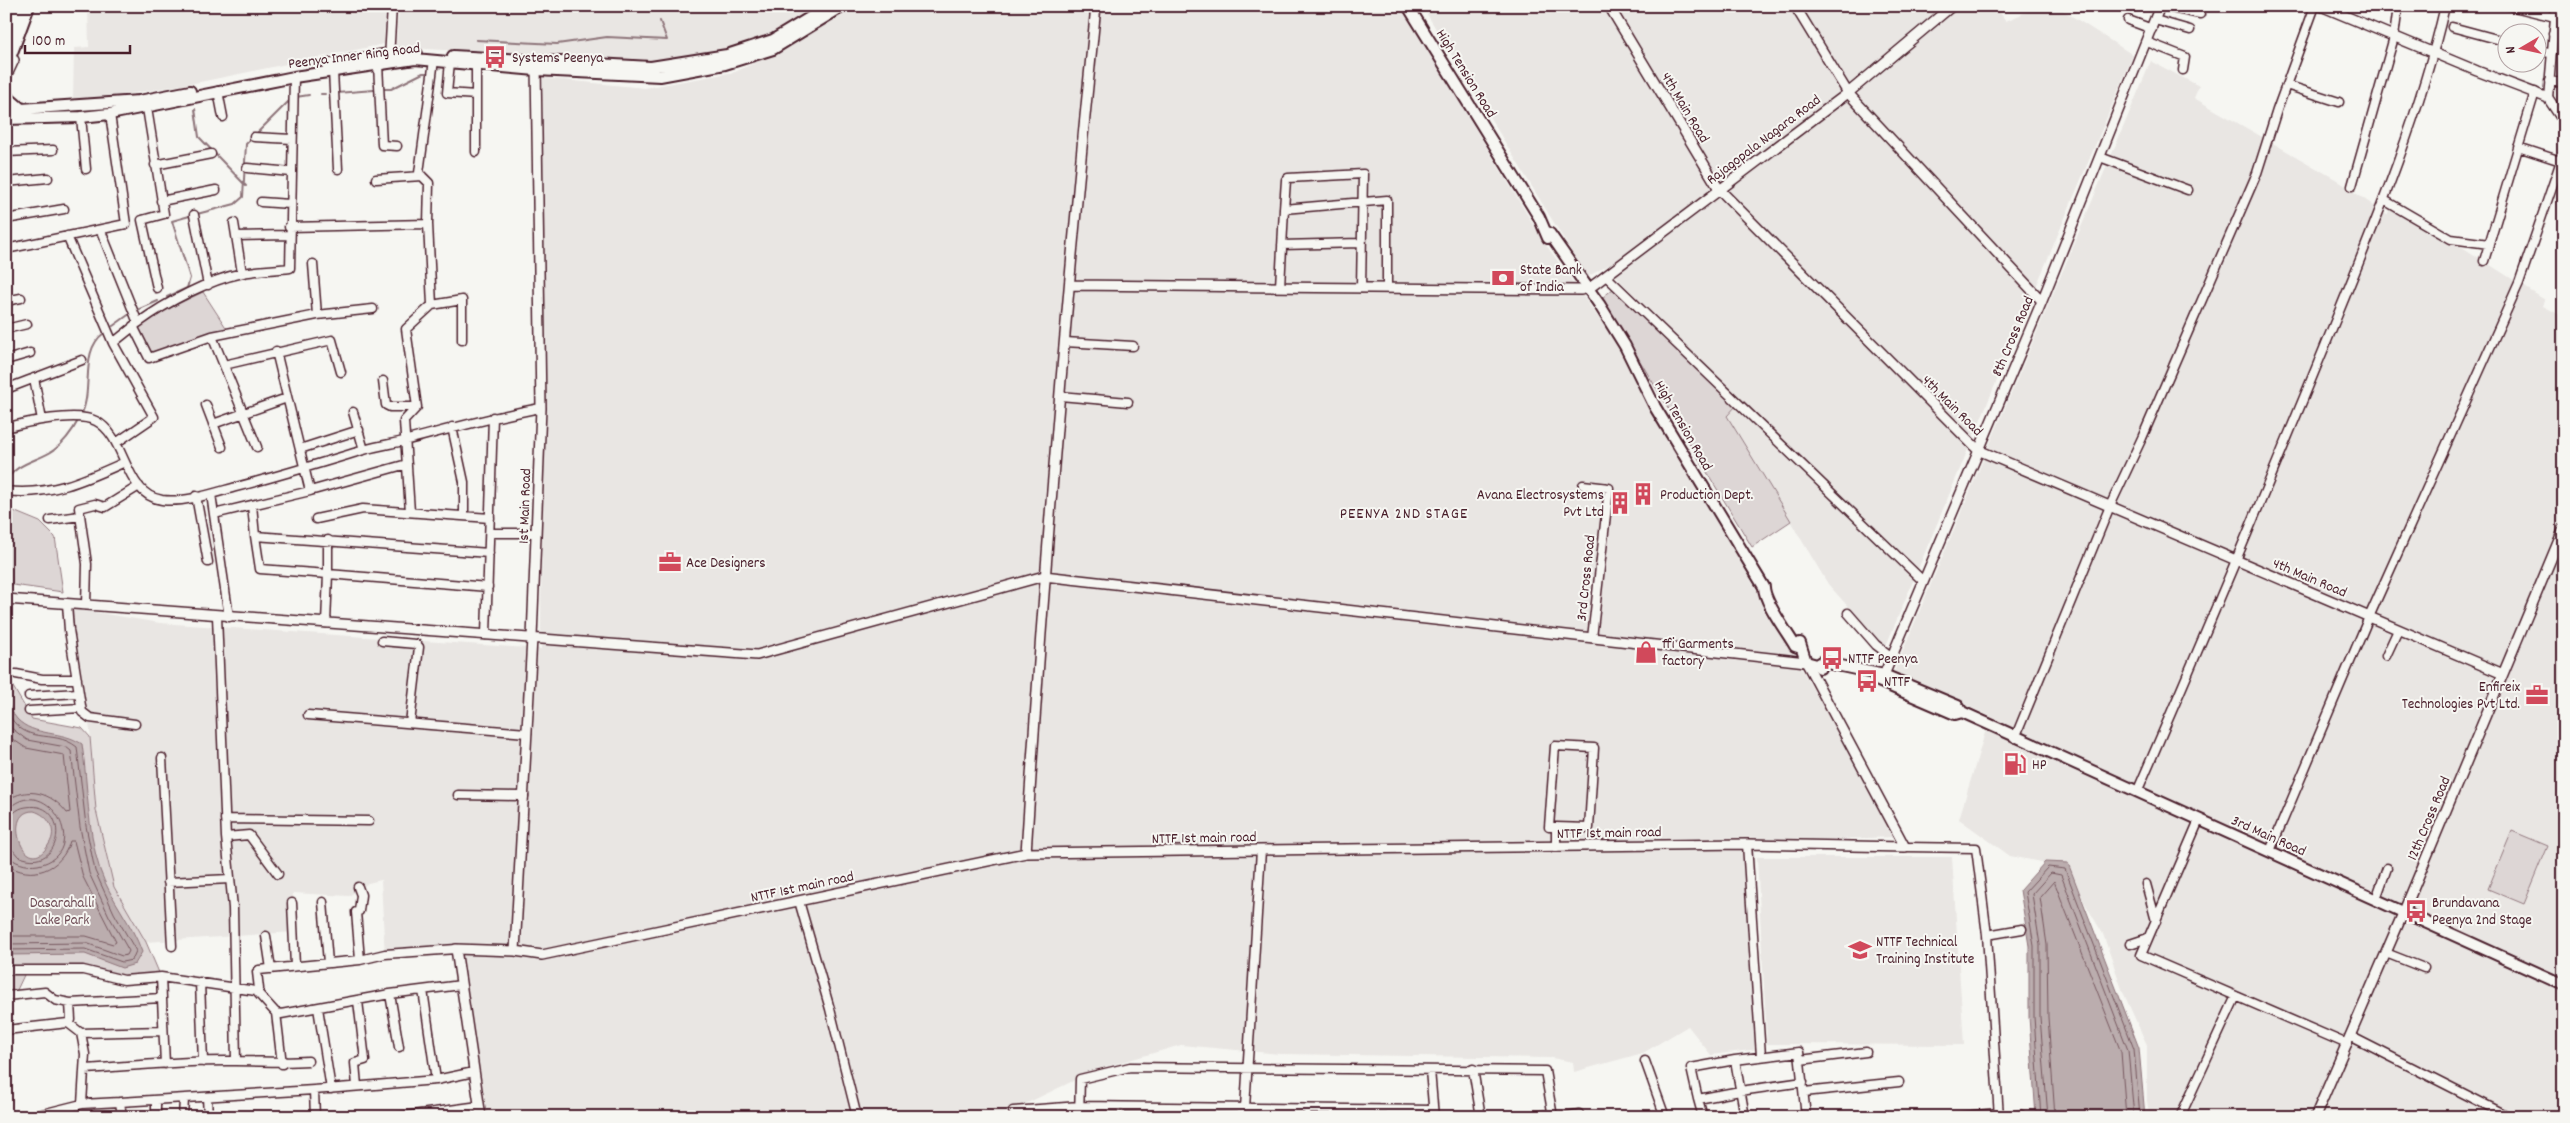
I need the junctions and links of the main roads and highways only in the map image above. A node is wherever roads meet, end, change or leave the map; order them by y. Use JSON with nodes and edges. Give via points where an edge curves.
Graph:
{"nodes":[{"id":1,"x":10,"y":6,"type":"edge"},
{"id":2,"x":20,"y":6,"type":"edge"},
{"id":3,"x":28,"y":6,"type":"edge"},
{"id":4,"x":830,"y":6,"type":"edge"},
{"id":5,"x":843,"y":6,"type":"edge"},
{"id":6,"x":1408,"y":6,"type":"edge"},
{"id":7,"x":6,"y":17,"type":"edge"},
{"id":8,"x":6,"y":44,"type":"edge"},
{"id":9,"x":386,"y":60,"type":"junction"},
{"id":10,"x":6,"y":66,"type":"edge"},
{"id":11,"x":536,"y":66,"type":"junction"},
{"id":12,"x":6,"y":97,"type":"edge"},
{"id":13,"x":20,"y":109,"type":"junction"},
{"id":14,"x":6,"y":110,"type":"edge"},
{"id":15,"x":6,"y":119,"type":"edge"},
{"id":16,"x":1806,"y":662,"type":"joint"},
{"id":17,"x":1817,"y":665,"type":"junction"},
{"id":18,"x":1962,"y":712,"type":"junction"},
{"id":19,"x":2564,"y":984,"type":"edge"}],
"edges":[{"from":1,"to":7,"type":"highway"},
{"from":2,"to":8,"type":"highway"},
{"from":3,"to":10,"type":"highway"},
{"from":4,"to":11,"type":"main road","name":"Peenya Inner Ring Road","via":[[773,40],[727,55],[651,67]]},
{"from":5,"to":11,"type":"main road","name":"Peenya Inner Ring Road","via":[[773,49],[725,64],[660,76]]},
{"from":6,"to":16,"type":"main road","name":"High Tension Road","via":[[1547,232],[1547,237],[1620,349],[1628,355],[1655,407],[1764,587],[1769,589],[1800,643]]},
{"from":9,"to":11,"type":"main road","name":"Peenya Inner Ring Road"},
{"from":9,"to":11,"type":"main road","name":"Peenya Inner Ring Road","via":[[420,54]]},
{"from":9,"to":13,"type":"main road","name":"Peenya Inner Ring Road","via":[[139,102]]},
{"from":9,"to":15,"type":"main road","name":"Peenya Inner Ring Road","via":[[110,114],[81,118]]},
{"from":12,"to":13,"type":"highway"},
{"from":13,"to":14,"type":"main road","name":"Peenya Inner Ring Road"},
{"from":16,"to":17,"type":"main road","name":"3rd Main Road"},
{"from":17,"to":18,"type":"main road","name":"3rd Main Road","via":[[1820,669],[1883,682],[1955,714]]},
{"from":17,"to":18,"type":"main road","name":"3rd Main Road","via":[[1822,662],[1884,675],[1958,706]]},
{"from":18,"to":19,"type":"main road","name":"3rd Main Road"}]}
